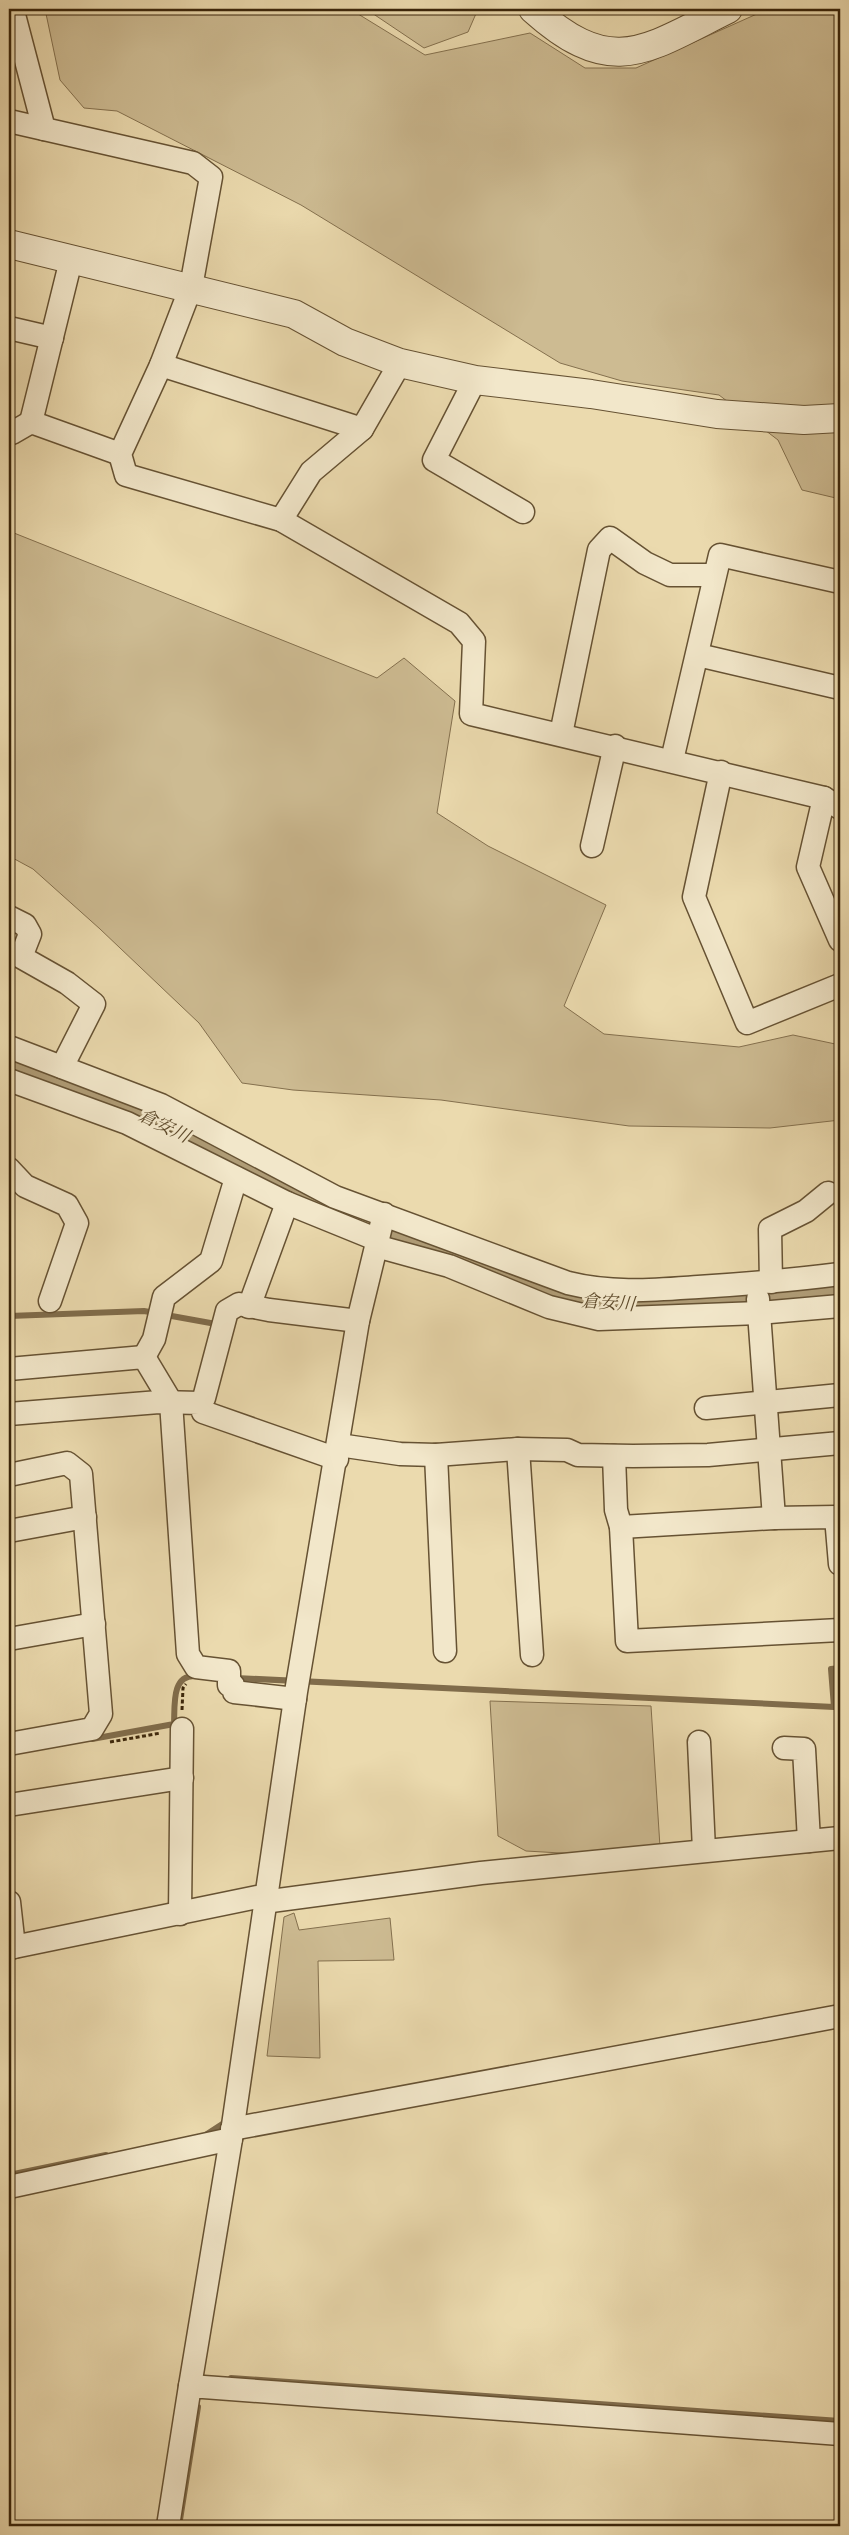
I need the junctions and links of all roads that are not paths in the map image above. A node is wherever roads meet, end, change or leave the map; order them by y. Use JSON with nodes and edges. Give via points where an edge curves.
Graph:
{"nodes":[{"id":1,"x":533,"y":9,"type":"edge"},
{"id":2,"x":728,"y":9,"type":"edge"},
{"id":3,"x":11,"y":10,"type":"edge"},
{"id":4,"x":9,"y":121,"type":"edge"},
{"id":5,"x":44,"y":129,"type":"junction"},
{"id":6,"x":9,"y":244,"type":"edge"},
{"id":7,"x":71,"y":260,"type":"junction"},
{"id":8,"x":191,"y":287,"type":"junction"},
{"id":9,"x":9,"y":328,"type":"edge"},
{"id":10,"x":52,"y":338,"type":"junction"},
{"id":11,"x":400,"y":363,"type":"junction"},
{"id":12,"x":162,"y":365,"type":"junction"},
{"id":13,"x":475,"y":380,"type":"junction"},
{"id":14,"x":840,"y":418,"type":"edge"},
{"id":15,"x":31,"y":422,"type":"junction"},
{"id":16,"x":362,"y":429,"type":"junction"},
{"id":17,"x":9,"y":432,"type":"edge"},
{"id":18,"x":120,"y":454,"type":"junction"},
{"id":19,"x":523,"y":512,"type":"dead end"},
{"id":20,"x":281,"y":520,"type":"junction"},
{"id":21,"x":714,"y":575,"type":"junction"},
{"id":22,"x":840,"y":582,"type":"edge"},
{"id":23,"x":698,"y":655,"type":"junction"},
{"id":24,"x":840,"y":688,"type":"edge"},
{"id":25,"x":561,"y":734,"type":"junction"},
{"id":26,"x":614,"y":746,"type":"junction"},
{"id":27,"x":672,"y":760,"type":"junction"},
{"id":28,"x":721,"y":772,"type":"junction"},
{"id":29,"x":832,"y":803,"type":"edge"},
{"id":30,"x":592,"y":846,"type":"dead end"},
{"id":31,"x":9,"y":918,"type":"edge"},
{"id":32,"x":840,"y":940,"type":"edge"},
{"id":33,"x":840,"y":985,"type":"edge"},
{"id":34,"x":9,"y":1046,"type":"edge"},
{"id":35,"x":62,"y":1067,"type":"junction"},
{"id":36,"x":9,"y":1080,"type":"edge"},
{"id":37,"x":9,"y":1169,"type":"edge"},
{"id":38,"x":236,"y":1178,"type":"junction"},
{"id":39,"x":327,"y":1193,"type":"junction"},
{"id":40,"x":828,"y":1194,"type":"dead end"},
{"id":41,"x":287,"y":1203,"type":"junction"},
{"id":42,"x":384,"y":1214,"type":"junction"},
{"id":43,"x":319,"y":1215,"type":"junction"},
{"id":44,"x":377,"y":1243,"type":"junction"},
{"id":45,"x":840,"y":1274,"type":"edge"},
{"id":46,"x":760,"y":1295,"type":"junction"},
{"id":47,"x":50,"y":1301,"type":"dead end"},
{"id":48,"x":840,"y":1306,"type":"edge"},
{"id":49,"x":249,"y":1307,"type":"junction"},
{"id":50,"x":358,"y":1321,"type":"junction"},
{"id":51,"x":144,"y":1357,"type":"junction"},
{"id":52,"x":9,"y":1368,"type":"edge"},
{"id":53,"x":840,"y":1395,"type":"edge"},
{"id":54,"x":767,"y":1402,"type":"junction"},
{"id":55,"x":200,"y":1403,"type":"junction"},
{"id":56,"x":172,"y":1407,"type":"junction"},
{"id":57,"x":706,"y":1408,"type":"dead end"},
{"id":58,"x":9,"y":1414,"type":"edge"},
{"id":59,"x":840,"y":1443,"type":"edge"},
{"id":60,"x":342,"y":1449,"type":"junction"},
{"id":61,"x":518,"y":1450,"type":"junction"},
{"id":62,"x":768,"y":1453,"type":"junction"},
{"id":63,"x":614,"y":1456,"type":"junction"},
{"id":64,"x":437,"y":1461,"type":"junction"},
{"id":65,"x":9,"y":1475,"type":"edge"},
{"id":66,"x":85,"y":1517,"type":"junction"},
{"id":67,"x":774,"y":1518,"type":"junction"},
{"id":68,"x":621,"y":1527,"type":"junction"},
{"id":69,"x":9,"y":1531,"type":"edge"},
{"id":70,"x":840,"y":1564,"type":"edge"},
{"id":71,"x":94,"y":1624,"type":"junction"},
{"id":72,"x":840,"y":1630,"type":"edge"},
{"id":73,"x":9,"y":1639,"type":"edge"},
{"id":74,"x":445,"y":1651,"type":"dead end"},
{"id":75,"x":532,"y":1655,"type":"dead end"},
{"id":76,"x":297,"y":1689,"type":"junction"},
{"id":77,"x":182,"y":1729,"type":"road end"},
{"id":78,"x":699,"y":1742,"type":"dead end"},
{"id":79,"x":9,"y":1744,"type":"edge"},
{"id":80,"x":784,"y":1748,"type":"dead end"},
{"id":81,"x":182,"y":1778,"type":"junction"},
{"id":82,"x":9,"y":1805,"type":"edge"},
{"id":83,"x":840,"y":1838,"type":"edge"},
{"id":84,"x":809,"y":1841,"type":"junction"},
{"id":85,"x":704,"y":1850,"type":"junction"},
{"id":86,"x":264,"y":1899,"type":"junction"},
{"id":87,"x":9,"y":1902,"type":"edge"},
{"id":88,"x":180,"y":1914,"type":"junction"},
{"id":89,"x":12,"y":1947,"type":"edge"},
{"id":90,"x":840,"y":2016,"type":"edge"},
{"id":91,"x":236,"y":2127,"type":"junction"},
{"id":92,"x":9,"y":2187,"type":"edge"},
{"id":93,"x":190,"y":2386,"type":"junction"},
{"id":94,"x":840,"y":2434,"type":"edge"},
{"id":95,"x":168,"y":2526,"type":"edge"}],
"edges":[{"from":1,"to":2,"type":"street","via":[[570,38],[586,46],[612,52],[658,43]]},
{"from":3,"to":5,"type":"street"},
{"from":4,"to":5,"type":"street"},
{"from":5,"to":8,"type":"street","via":[[193,163],[211,177]]},
{"from":6,"to":7,"type":"street"},
{"from":7,"to":8,"type":"street"},
{"from":7,"to":10,"type":"street"},
{"from":8,"to":11,"type":"street","via":[[294,314],[344,342]]},
{"from":8,"to":12,"type":"street"},
{"from":9,"to":10,"type":"street"},
{"from":10,"to":15,"type":"street"},
{"from":11,"to":13,"type":"street"},
{"from":11,"to":16,"type":"street"},
{"from":12,"to":16,"type":"street"},
{"from":12,"to":18,"type":"street"},
{"from":13,"to":14,"type":"street","via":[[717,414],[804,420]]},
{"from":13,"to":19,"type":"street","via":[[434,460]]},
{"from":15,"to":17,"type":"street"},
{"from":15,"to":18,"type":"street"},
{"from":16,"to":20,"type":"street","via":[[311,472]]},
{"from":18,"to":20,"type":"street","via":[[126,475]]},
{"from":20,"to":25,"type":"street","via":[[459,623],[474,641],[471,714]]},
{"from":21,"to":22,"type":"street","via":[[720,555]]},
{"from":21,"to":23,"type":"street"},
{"from":21,"to":25,"type":"street","via":[[670,575],[645,563],[610,538],[599,550]]},
{"from":23,"to":24,"type":"street"},
{"from":23,"to":27,"type":"street"},
{"from":25,"to":26,"type":"street"},
{"from":26,"to":27,"type":"street"},
{"from":26,"to":30,"type":"street"},
{"from":27,"to":28,"type":"street"},
{"from":28,"to":29,"type":"street"},
{"from":28,"to":33,"type":"street","via":[[694,897],[747,1024]]},
{"from":29,"to":32,"type":"street","via":[[808,867]]},
{"from":31,"to":35,"type":"street","via":[[25,925],[30,934],[21,957],[94,1004]]},
{"from":34,"to":35,"type":"street"},
{"from":35,"to":39,"type":"street","via":[[161,1104]]},
{"from":36,"to":38,"type":"street","via":[[127,1123]]},
{"from":37,"to":47,"type":"street","via":[[25,1186],[67,1204],[77,1223]]},
{"from":38,"to":41,"type":"street"},
{"from":38,"to":51,"type":"street","via":[[211,1261],[164,1297],[154,1339]]},
{"from":39,"to":42,"type":"street"},
{"from":39,"to":43,"type":"street"},
{"from":40,"to":46,"type":"street","via":[[806,1211],[770,1229]]},
{"from":41,"to":43,"type":"street"},
{"from":41,"to":49,"type":"street"},
{"from":42,"to":44,"type":"street"},
{"from":42,"to":46,"type":"street","via":[[586,1288]]},
{"from":43,"to":44,"type":"street"},
{"from":44,"to":46,"type":"street","via":[[448,1266],[549,1308],[591,1318],[642,1319]]},
{"from":44,"to":50,"type":"street"},
{"from":45,"to":46,"type":"street"},
{"from":46,"to":48,"type":"street"},
{"from":46,"to":54,"type":"street"},
{"from":49,"to":50,"type":"street"},
{"from":49,"to":55,"type":"street","via":[[239,1304],[227,1311]]},
{"from":50,"to":60,"type":"street"},
{"from":51,"to":52,"type":"street"},
{"from":51,"to":56,"type":"street"},
{"from":53,"to":54,"type":"street"},
{"from":54,"to":57,"type":"street"},
{"from":54,"to":62,"type":"street"},
{"from":55,"to":56,"type":"street"},
{"from":55,"to":60,"type":"street","via":[[202,1412]]},
{"from":56,"to":58,"type":"street"},
{"from":56,"to":76,"type":"street","via":[[188,1654],[196,1667],[229,1671],[229,1685],[233,1685],[234,1692]]},
{"from":59,"to":62,"type":"street"},
{"from":60,"to":64,"type":"street"},
{"from":60,"to":76,"type":"street"},
{"from":61,"to":63,"type":"street","via":[[567,1450],[578,1455]]},
{"from":61,"to":64,"type":"street"},
{"from":61,"to":75,"type":"street"},
{"from":62,"to":63,"type":"street"},
{"from":62,"to":67,"type":"street"},
{"from":63,"to":68,"type":"street","via":[[616,1510]]},
{"from":64,"to":74,"type":"street"},
{"from":65,"to":66,"type":"street","via":[[67,1463],[81,1474]]},
{"from":66,"to":69,"type":"street"},
{"from":66,"to":71,"type":"street"},
{"from":67,"to":68,"type":"street"},
{"from":67,"to":70,"type":"street","via":[[836,1516]]},
{"from":68,"to":72,"type":"street","via":[[626,1641]]},
{"from":71,"to":73,"type":"street"},
{"from":71,"to":79,"type":"street","via":[[101,1714],[92,1729]]},
{"from":76,"to":86,"type":"street"},
{"from":77,"to":81,"type":"street"},
{"from":78,"to":85,"type":"street"},
{"from":80,"to":84,"type":"street","via":[[804,1749]]},
{"from":81,"to":82,"type":"street"},
{"from":81,"to":88,"type":"street"},
{"from":83,"to":84,"type":"street"},
{"from":84,"to":85,"type":"street"},
{"from":85,"to":86,"type":"street","via":[[271,1901]]},
{"from":86,"to":88,"type":"street","via":[[257,1897]]},
{"from":86,"to":91,"type":"street"},
{"from":87,"to":89,"type":"street"},
{"from":88,"to":89,"type":"street"},
{"from":90,"to":91,"type":"street"},
{"from":91,"to":92,"type":"street"},
{"from":91,"to":93,"type":"street"},
{"from":93,"to":94,"type":"street"},
{"from":93,"to":95,"type":"street"}]}
